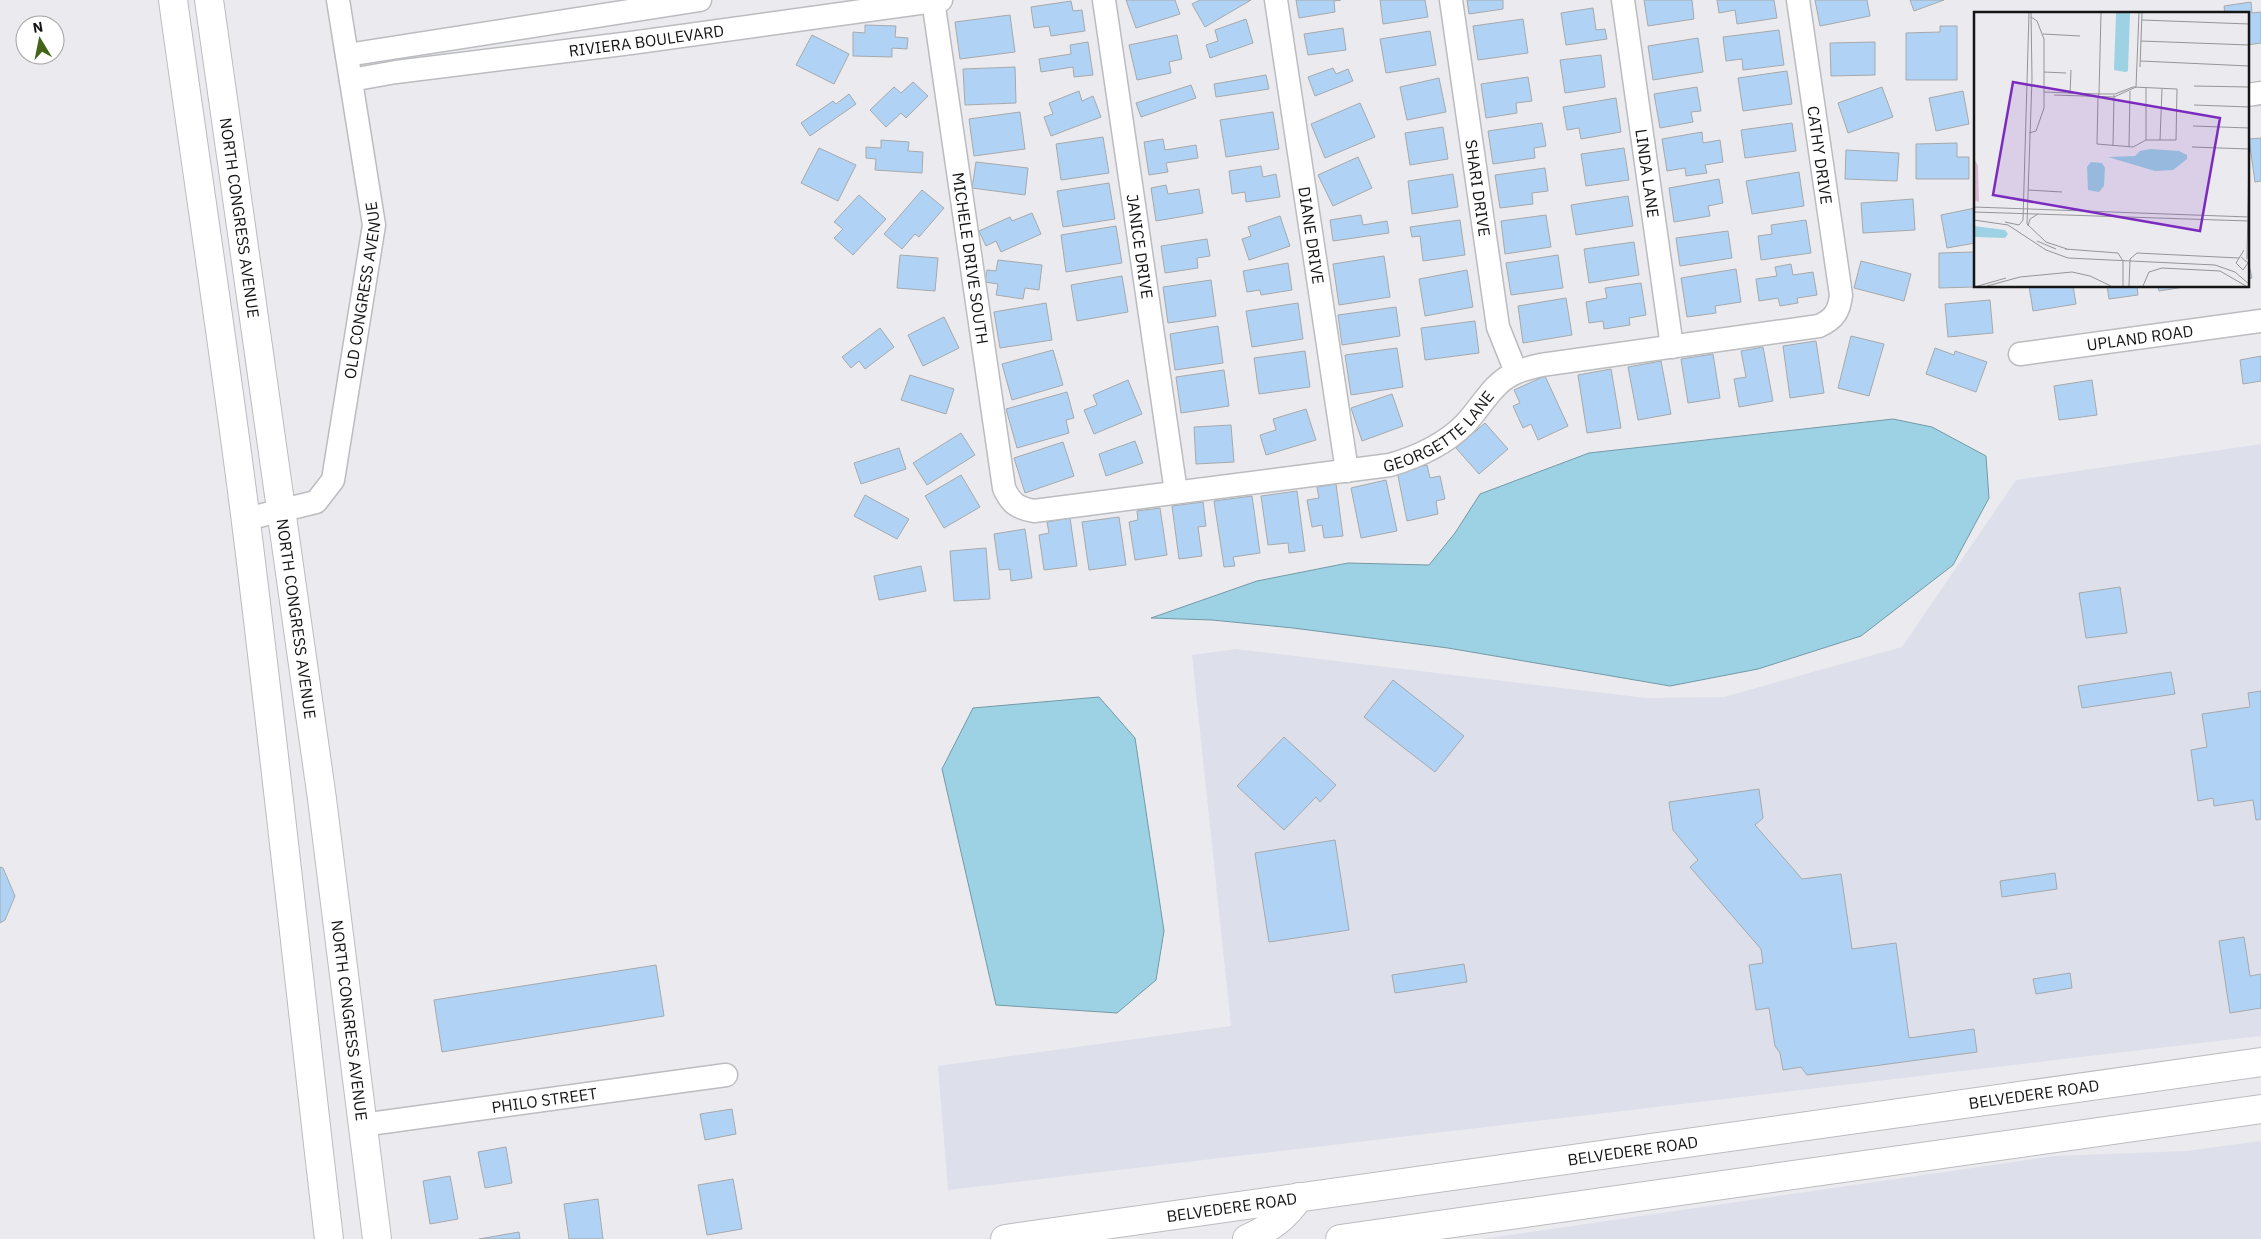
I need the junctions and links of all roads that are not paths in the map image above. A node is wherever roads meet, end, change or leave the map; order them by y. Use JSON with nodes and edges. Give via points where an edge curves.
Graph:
{"nodes":[{"id":1,"x":173,"y":0,"type":"edge"},
{"id":2,"x":209,"y":0,"type":"edge"},
{"id":3,"x":338,"y":0,"type":"edge"},
{"id":4,"x":700,"y":0,"type":"edge"},
{"id":5,"x":936,"y":0,"type":"edge"},
{"id":6,"x":1104,"y":0,"type":"edge"},
{"id":7,"x":1276,"y":0,"type":"edge"},
{"id":8,"x":1451,"y":0,"type":"edge"},
{"id":9,"x":1623,"y":0,"type":"edge"},
{"id":10,"x":1798,"y":0,"type":"edge"},
{"id":11,"x":626,"y":5,"type":"edge"},
{"id":12,"x":631,"y":43,"type":"junction"},
{"id":13,"x":347,"y":55,"type":"junction"},
{"id":14,"x":351,"y":80,"type":"junction"},
{"id":15,"x":2261,"y":93,"type":"edge"},
{"id":16,"x":2248,"y":95,"type":"edge"},
{"id":17,"x":1840,"y":309,"type":"joint"},
{"id":18,"x":2261,"y":322,"type":"edge"},
{"id":19,"x":1672,"y":347,"type":"junction"},
{"id":20,"x":2020,"y":354,"type":"dead end"},
{"id":21,"x":1516,"y":372,"type":"junction"},
{"id":22,"x":1347,"y":470,"type":"junction"},
{"id":23,"x":1176,"y":492,"type":"junction"},
{"id":24,"x":1021,"y":509,"type":"joint"},
{"id":25,"x":281,"y":512,"type":"junction"},
{"id":26,"x":246,"y":518,"type":"junction"},
{"id":27,"x":2261,"y":1062,"type":"edge"},
{"id":28,"x":726,"y":1075,"type":"dead end"},
{"id":29,"x":2261,"y":1109,"type":"edge"},
{"id":30,"x":362,"y":1125,"type":"junction"},
{"id":31,"x":1299,"y":1197,"type":"junction"},
{"id":32,"x":329,"y":1239,"type":"edge"},
{"id":33,"x":377,"y":1239,"type":"edge"},
{"id":34,"x":1005,"y":1239,"type":"edge"},
{"id":35,"x":1247,"y":1239,"type":"edge"},
{"id":36,"x":1340,"y":1239,"type":"edge"}],
"edges":[{"from":1,"to":26,"type":"street"},
{"from":2,"to":25,"type":"street","name":"NORTH CONGRESS AVENUE"},
{"from":3,"to":13,"type":"street","name":"OLD CONGRESS AVENUE"},
{"from":4,"to":11,"type":"street","name":"RIVIERA BOULEVARD"},
{"from":5,"to":12,"type":"street","name":"RIVIERA BOULEVARD"},
{"from":5,"to":24,"type":"street","name":"MICHELE DRIVE SOUTH","via":[[1004,488],[1010,501]]},
{"from":6,"to":23,"type":"street","name":"JANICE DRIVE"},
{"from":7,"to":22,"type":"street","name":"DIANE DRIVE"},
{"from":8,"to":21,"type":"street","name":"SHARI DRIVE","via":[[1498,327]]},
{"from":9,"to":19,"type":"street","name":"LINDA LANE"},
{"from":10,"to":17,"type":"street","name":"CATHY DRIVE","via":[[1841,295]]},
{"from":11,"to":12,"type":"street"},
{"from":11,"to":13,"type":"street","name":"RIVIERA BOULEVARD"},
{"from":12,"to":14,"type":"street","name":"RIVIERA BOULEVARD"},
{"from":13,"to":14,"type":"street","name":"OLD CONGRESS AVENUE"},
{"from":14,"to":25,"type":"street","name":"OLD CONGRESS AVENUE","via":[[374,225],[333,480],[316,502]]},
{"from":15,"to":16,"type":"street"},
{"from":17,"to":19,"type":"street","name":"GEORGETTE LANE","via":[[1831,320],[1819,326]]},
{"from":18,"to":20,"type":"street","name":"UPLAND ROAD"},
{"from":19,"to":21,"type":"street","name":"GEORGETTE LANE","via":[[1541,365]]},
{"from":21,"to":22,"type":"street","name":"GEORGETTE LANE","via":[[1494,389],[1463,426],[1437,446],[1390,465]]},
{"from":22,"to":23,"type":"street","name":"GEORGETTE LANE"},
{"from":23,"to":24,"type":"street","name":"GEORGETTE LANE","via":[[1034,511]]},
{"from":25,"to":26,"type":"street","name":"OLD CONGRESS AVENUE"},
{"from":25,"to":30,"type":"street","name":"NORTH CONGRESS AVENUE","via":[[322,799]]},
{"from":26,"to":32,"type":"street"},
{"from":27,"to":31,"type":"street","name":"BELVEDERE ROAD"},
{"from":28,"to":30,"type":"street","name":"PHILO STREET"},
{"from":29,"to":36,"type":"street"},
{"from":30,"to":33,"type":"street","name":"NORTH CONGRESS AVENUE"},
{"from":31,"to":34,"type":"street","name":"BELVEDERE ROAD"},
{"from":31,"to":35,"type":"street","via":[[1277,1223]]}]}
